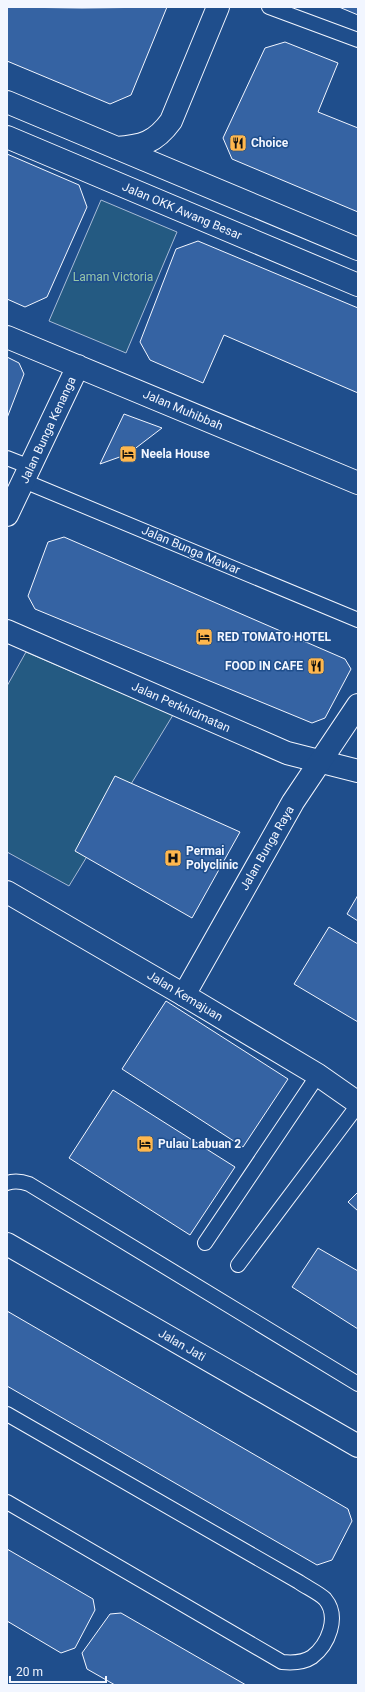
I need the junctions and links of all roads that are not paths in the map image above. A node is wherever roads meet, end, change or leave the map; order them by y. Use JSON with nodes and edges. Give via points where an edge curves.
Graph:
{"nodes":[{"id":1,"x":218,"y":7,"type":"edge"},
{"id":2,"x":269,"y":7,"type":"edge"},
{"id":3,"x":358,"y":40,"type":"edge"},
{"id":4,"x":7,"y":102,"type":"edge"},
{"id":5,"x":7,"y":137,"type":"edge"},
{"id":6,"x":116,"y":148,"type":"junction"},
{"id":7,"x":358,"y":249,"type":"edge"},
{"id":8,"x":358,"y":284,"type":"edge"},
{"id":9,"x":7,"y":337,"type":"edge"},
{"id":10,"x":78,"y":366,"type":"junction"},
{"id":11,"x":7,"y":458,"type":"edge"},
{"id":12,"x":27,"y":474,"type":"junction"},
{"id":13,"x":358,"y":483,"type":"edge"},
{"id":14,"x":9,"y":507,"type":"edge"},
{"id":15,"x":358,"y":620,"type":"edge"},
{"id":16,"x":7,"y":631,"type":"edge"},
{"id":17,"x":358,"y":705,"type":"edge"},
{"id":18,"x":320,"y":761,"type":"junction"},
{"id":19,"x":358,"y":771,"type":"edge"},
{"id":20,"x":8,"y":894,"type":"edge"},
{"id":21,"x":184,"y":995,"type":"junction"},
{"id":22,"x":318,"y":1075,"type":"junction"},
{"id":23,"x":358,"y":1104,"type":"edge"},
{"id":24,"x":7,"y":1183,"type":"edge"},
{"id":25,"x":205,"y":1243,"type":"dead end"},
{"id":26,"x":7,"y":1244,"type":"edge"},
{"id":27,"x":238,"y":1265,"type":"dead end"},
{"id":28,"x":358,"y":1384,"type":"edge"},
{"id":29,"x":7,"y":1414,"type":"edge"},
{"id":30,"x":358,"y":1446,"type":"edge"},
{"id":31,"x":7,"y":1502,"type":"edge"}],
"edges":[{"from":1,"to":6,"type":"street","via":[[171,121],[151,142],[135,147]]},
{"from":2,"to":3,"type":"lane"},
{"from":4,"to":6,"type":"street"},
{"from":5,"to":8,"type":"street","name":"Jalan OKK Awang Besar"},
{"from":6,"to":7,"type":"street"},
{"from":9,"to":10,"type":"street","name":"Jalan Muhibbah"},
{"from":10,"to":12,"type":"street","name":"Jalan Bunga Kenanga"},
{"from":10,"to":13,"type":"street","name":"Jalan Muhibbah"},
{"from":11,"to":12,"type":"lane","name":"Jalan Bunga Mawar"},
{"from":12,"to":14,"type":"street","name":"Jalan Bunga Kenanga"},
{"from":12,"to":15,"type":"lane","name":"Jalan Bunga Mawar"},
{"from":16,"to":18,"type":"street","name":"Jalan Perkhidmatan","via":[[287,753]]},
{"from":17,"to":18,"type":"street","name":"Jalan Bunga Raya"},
{"from":18,"to":19,"type":"street","name":"Jalan Perkhidmatan"},
{"from":18,"to":21,"type":"street","name":"Jalan Bunga Raya","via":[[293,802]]},
{"from":20,"to":21,"type":"street","name":"Jalan Kemajuan"},
{"from":21,"to":22,"type":"street","name":"Jalan Kemajuan"},
{"from":22,"to":23,"type":"street","name":"Jalan Kemajuan"},
{"from":22,"to":25,"type":"lane"},
{"from":23,"to":27,"type":"lane"},
{"from":24,"to":28,"type":"lane","via":[[21,1181],[29,1184]]},
{"from":26,"to":30,"type":"street","name":"Jalan Jati"},
{"from":29,"to":31,"type":"lane","via":[[299,1582],[325,1600],[332,1622],[327,1641],[311,1657],[296,1663],[282,1662]]}]}
